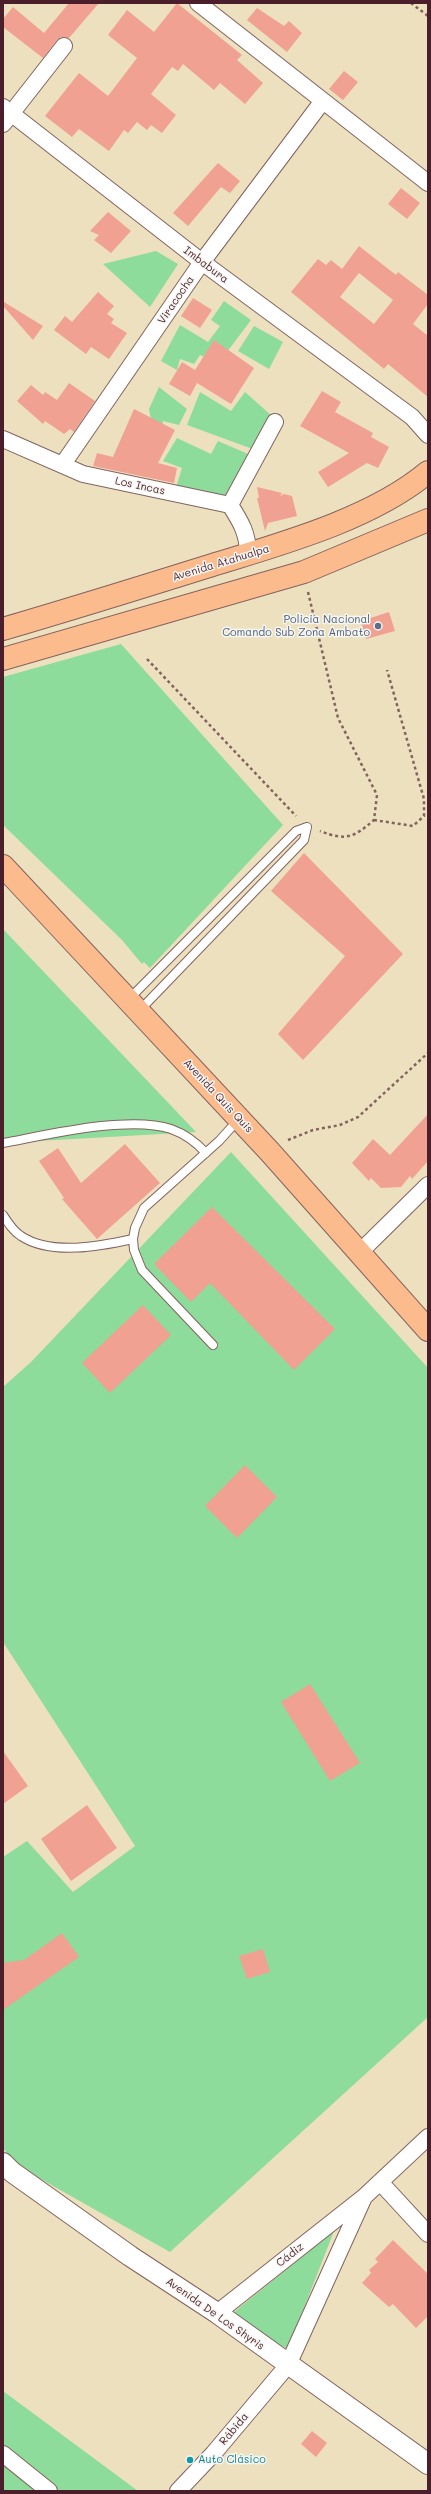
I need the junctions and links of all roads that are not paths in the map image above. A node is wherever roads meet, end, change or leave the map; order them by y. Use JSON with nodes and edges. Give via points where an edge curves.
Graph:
{"nodes":[{"id":1,"x":198,"y":3,"type":"edge"},
{"id":2,"x":64,"y":46,"type":"dead end"},
{"id":3,"x":322,"y":102,"type":"junction"},
{"id":4,"x":5,"y":115,"type":"edge"},
{"id":5,"x":428,"y":183,"type":"edge"},
{"id":6,"x":202,"y":262,"type":"junction"},
{"id":7,"x":412,"y":417,"type":"junction"},
{"id":8,"x":428,"y":420,"type":"edge"},
{"id":9,"x":276,"y":422,"type":"dead end"},
{"id":10,"x":428,"y":435,"type":"edge"},
{"id":11,"x":3,"y":440,"type":"edge"},
{"id":12,"x":63,"y":464,"type":"junction"},
{"id":13,"x":428,"y":472,"type":"edge"},
{"id":14,"x":230,"y":505,"type":"junction"},
{"id":15,"x":428,"y":520,"type":"edge"},
{"id":16,"x":248,"y":554,"type":"junction"},
{"id":17,"x":3,"y":629,"type":"edge"},
{"id":18,"x":3,"y":659,"type":"edge"},
{"id":19,"x":3,"y":866,"type":"edge"},
{"id":20,"x":134,"y":1005,"type":"junction"},
{"id":21,"x":239,"y":1119,"type":"junction"},
{"id":22,"x":3,"y":1143,"type":"edge"},
{"id":23,"x":206,"y":1152,"type":"junction"},
{"id":24,"x":428,"y":1185,"type":"edge"},
{"id":25,"x":3,"y":1215,"type":"edge"},
{"id":26,"x":133,"y":1239,"type":"junction"},
{"id":27,"x":359,"y":1253,"type":"junction"},
{"id":28,"x":428,"y":1330,"type":"edge"},
{"id":29,"x":213,"y":1346,"type":"dead end"},
{"id":30,"x":428,"y":2137,"type":"edge"},
{"id":31,"x":6,"y":2172,"type":"edge"},
{"id":32,"x":380,"y":2182,"type":"junction"},
{"id":33,"x":364,"y":2197,"type":"junction"},
{"id":34,"x":428,"y":2234,"type":"edge"},
{"id":35,"x":217,"y":2313,"type":"junction"},
{"id":36,"x":288,"y":2365,"type":"junction"},
{"id":37,"x":3,"y":2454,"type":"edge"},
{"id":38,"x":428,"y":2464,"type":"edge"},
{"id":39,"x":49,"y":2491,"type":"edge"},
{"id":40,"x":178,"y":2491,"type":"edge"}],
"edges":[{"from":1,"to":3,"type":"street"},
{"from":2,"to":4,"type":"street"},
{"from":3,"to":5,"type":"street"},
{"from":3,"to":6,"type":"street","name":"Viracocha"},
{"from":4,"to":6,"type":"street","name":"Imbabura"},
{"from":6,"to":7,"type":"street","name":"Imbabura"},
{"from":6,"to":12,"type":"street","name":"Viracocha"},
{"from":7,"to":8,"type":"street","name":"Imbabura"},
{"from":7,"to":10,"type":"street","name":"Imbabura"},
{"from":9,"to":14,"type":"street"},
{"from":11,"to":12,"type":"street","name":"Los Incas"},
{"from":12,"to":14,"type":"street","name":"Los Incas","via":[[83,474]]},
{"from":13,"to":16,"type":"main road","name":"Avenida Atahualpa","via":[[408,488],[380,504],[296,539]]},
{"from":14,"to":16,"type":"street","via":[[244,527],[248,540]]},
{"from":15,"to":18,"type":"main road","via":[[304,572]]},
{"from":16,"to":17,"type":"main road","name":"Avenida Atahualpa"},
{"from":19,"to":20,"type":"main road","name":"Avenida Quis Quis"},
{"from":20,"to":20,"type":"lane","via":[[296,831],[308,827],[304,840]]},
{"from":20,"to":21,"type":"main road","name":"Avenida Quis Quis"},
{"from":21,"to":23,"type":"lane"},
{"from":21,"to":27,"type":"main road","name":"Avenida Quis Quis"},
{"from":22,"to":23,"type":"lane","via":[[96,1126],[158,1126],[182,1134]]},
{"from":23,"to":26,"type":"lane","via":[[144,1208]]},
{"from":24,"to":27,"type":"street"},
{"from":25,"to":26,"type":"lane","via":[[13,1230],[21,1236],[55,1246],[100,1247]]},
{"from":26,"to":29,"type":"lane","via":[[134,1250],[142,1270]]},
{"from":27,"to":28,"type":"main road","name":"Avenida Quis Quis"},
{"from":30,"to":32,"type":"street","name":"Cádiz"},
{"from":31,"to":35,"type":"street","name":"Avenida De Los Shyris"},
{"from":32,"to":33,"type":"street","name":"Cádiz"},
{"from":32,"to":34,"type":"street"},
{"from":33,"to":35,"type":"street","name":"Cádiz"},
{"from":33,"to":36,"type":"street","name":"Cádiz"},
{"from":35,"to":36,"type":"street","name":"Avenida De Los Shyris"},
{"from":36,"to":38,"type":"street","name":"Avenida De Los Shyris"},
{"from":36,"to":40,"type":"street","name":"Rábida","via":[[213,2454]]},
{"from":37,"to":39,"type":"street"}]}
